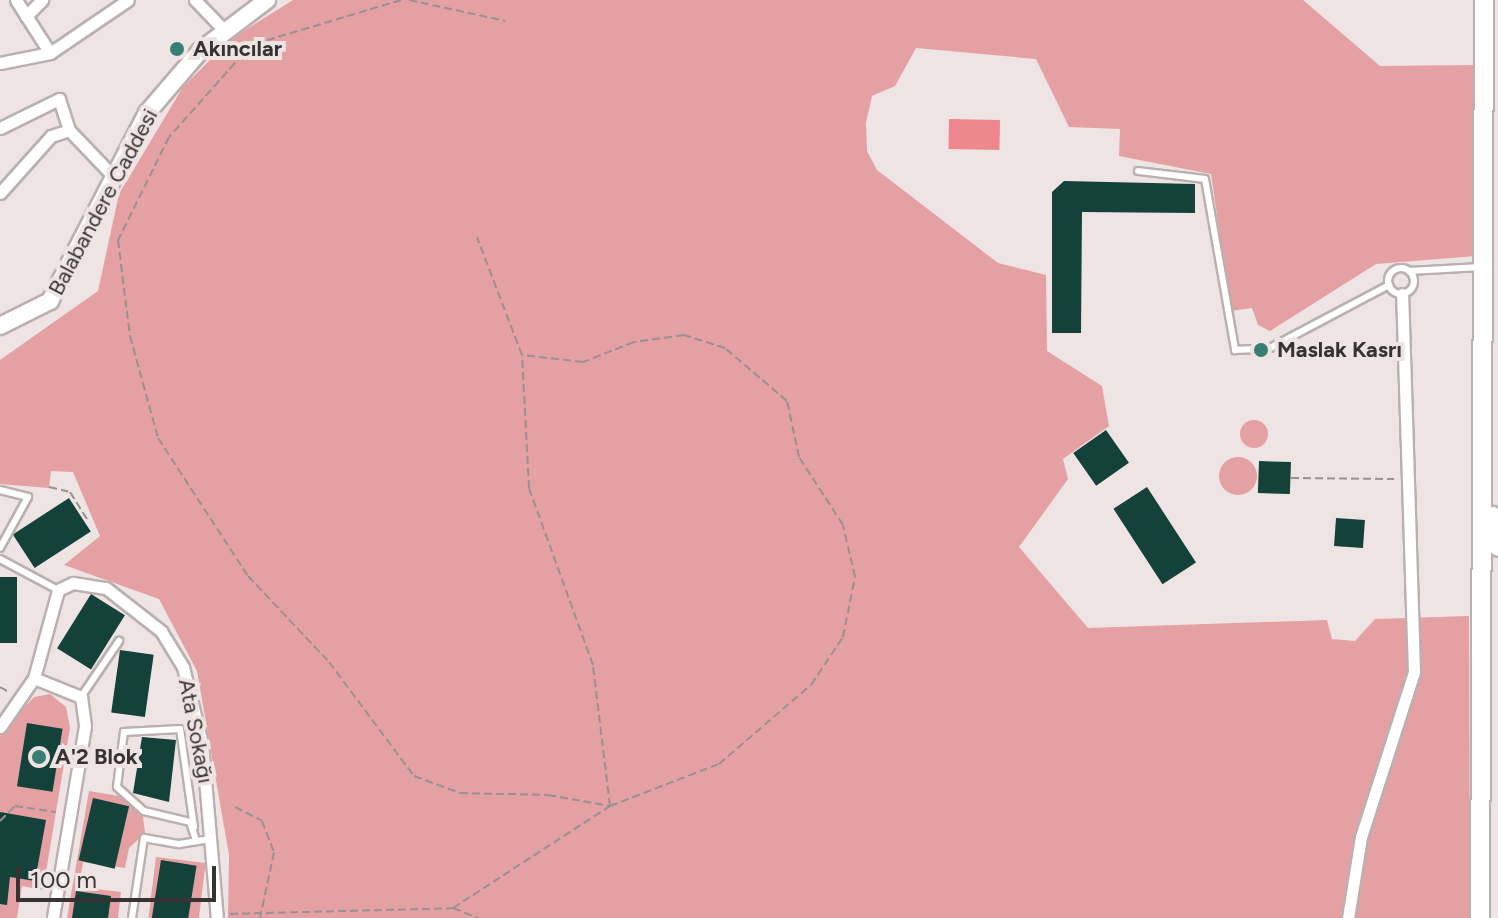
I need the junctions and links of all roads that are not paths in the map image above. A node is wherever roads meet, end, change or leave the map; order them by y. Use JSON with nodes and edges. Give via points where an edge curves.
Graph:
{"nodes":[{"id":1,"x":16,"y":0,"type":"edge"},
{"id":2,"x":42,"y":0,"type":"edge"},
{"id":3,"x":128,"y":0,"type":"edge"},
{"id":4,"x":195,"y":0,"type":"edge"},
{"id":5,"x":267,"y":0,"type":"edge"},
{"id":6,"x":1484,"y":0,"type":"edge"},
{"id":7,"x":26,"y":16,"type":"junction"},
{"id":8,"x":224,"y":30,"type":"junction"},
{"id":9,"x":50,"y":53,"type":"junction"},
{"id":10,"x":0,"y":63,"type":"edge"},
{"id":11,"x":0,"y":128,"type":"edge"},
{"id":12,"x":69,"y":130,"type":"junction"},
{"id":13,"x":1138,"y":171,"type":"dead end"},
{"id":14,"x":113,"y":176,"type":"junction"},
{"id":15,"x":0,"y":193,"type":"edge"},
{"id":16,"x":1485,"y":267,"type":"junction"},
{"id":17,"x":1409,"y":271,"type":"junction"},
{"id":18,"x":1389,"y":285,"type":"junction"},
{"id":19,"x":1402,"y":294,"type":"junction"},
{"id":20,"x":0,"y":326,"type":"edge"},
{"id":21,"x":1484,"y":443,"type":"junction"},
{"id":22,"x":0,"y":490,"type":"edge"},
{"id":23,"x":1498,"y":547,"type":"edge"},
{"id":24,"x":0,"y":548,"type":"edge"},
{"id":25,"x":0,"y":559,"type":"edge"},
{"id":26,"x":58,"y":590,"type":"junction"},
{"id":27,"x":119,"y":641,"type":"dead end"},
{"id":28,"x":34,"y":678,"type":"junction"},
{"id":29,"x":81,"y":697,"type":"junction"},
{"id":30,"x":0,"y":727,"type":"edge"},
{"id":31,"x":194,"y":827,"type":"junction"},
{"id":32,"x":214,"y":839,"type":"junction"},
{"id":33,"x":196,"y":841,"type":"junction"},
{"id":34,"x":217,"y":917,"type":"edge"},
{"id":35,"x":53,"y":918,"type":"edge"},
{"id":36,"x":132,"y":918,"type":"edge"},
{"id":37,"x":1348,"y":918,"type":"edge"},
{"id":38,"x":1480,"y":918,"type":"edge"}],
"edges":[{"from":1,"to":7,"type":"street"},
{"from":2,"to":7,"type":"street"},
{"from":3,"to":9,"type":"street"},
{"from":4,"to":8,"type":"street"},
{"from":5,"to":8,"type":"main road","name":"Balabandere Caddesi"},
{"from":6,"to":16,"type":"main road"},
{"from":7,"to":9,"type":"street"},
{"from":8,"to":14,"type":"main road","name":"Balabandere Caddesi","via":[[147,113]]},
{"from":9,"to":10,"type":"street"},
{"from":11,"to":12,"type":"street","via":[[59,99]]},
{"from":12,"to":14,"type":"street"},
{"from":12,"to":15,"type":"street","via":[[51,136]]},
{"from":13,"to":18,"type":"lane","via":[[1205,179],[1235,350],[1270,348]]},
{"from":14,"to":20,"type":"main road","name":"Balabandere Caddesi","via":[[61,288],[32,314]]},
{"from":16,"to":17,"type":"lane"},
{"from":16,"to":21,"type":"main road"},
{"from":17,"to":18,"type":"lane","via":[[1393,271]]},
{"from":17,"to":19,"type":"lane","via":[[1413,283]]},
{"from":18,"to":19,"type":"lane"},
{"from":19,"to":37,"type":"street","via":[[1414,672],[1361,837]]},
{"from":21,"to":23,"type":"main road"},
{"from":21,"to":38,"type":"main road"},
{"from":22,"to":24,"type":"lane","via":[[28,497]]},
{"from":25,"to":26,"type":"lane"},
{"from":26,"to":28,"type":"street"},
{"from":26,"to":32,"type":"street","name":"Ata Sokağı","via":[[73,583],[106,588],[161,631],[183,667]]},
{"from":27,"to":29,"type":"lane"},
{"from":28,"to":29,"type":"street"},
{"from":28,"to":30,"type":"street"},
{"from":29,"to":35,"type":"street","via":[[85,726]]},
{"from":31,"to":31,"type":"lane","via":[[144,811],[117,787],[124,732],[180,729]]},
{"from":31,"to":33,"type":"lane"},
{"from":32,"to":33,"type":"lane"},
{"from":32,"to":34,"type":"street","name":"Ata Sokağı"},
{"from":33,"to":36,"type":"lane","via":[[144,838]]}]}
